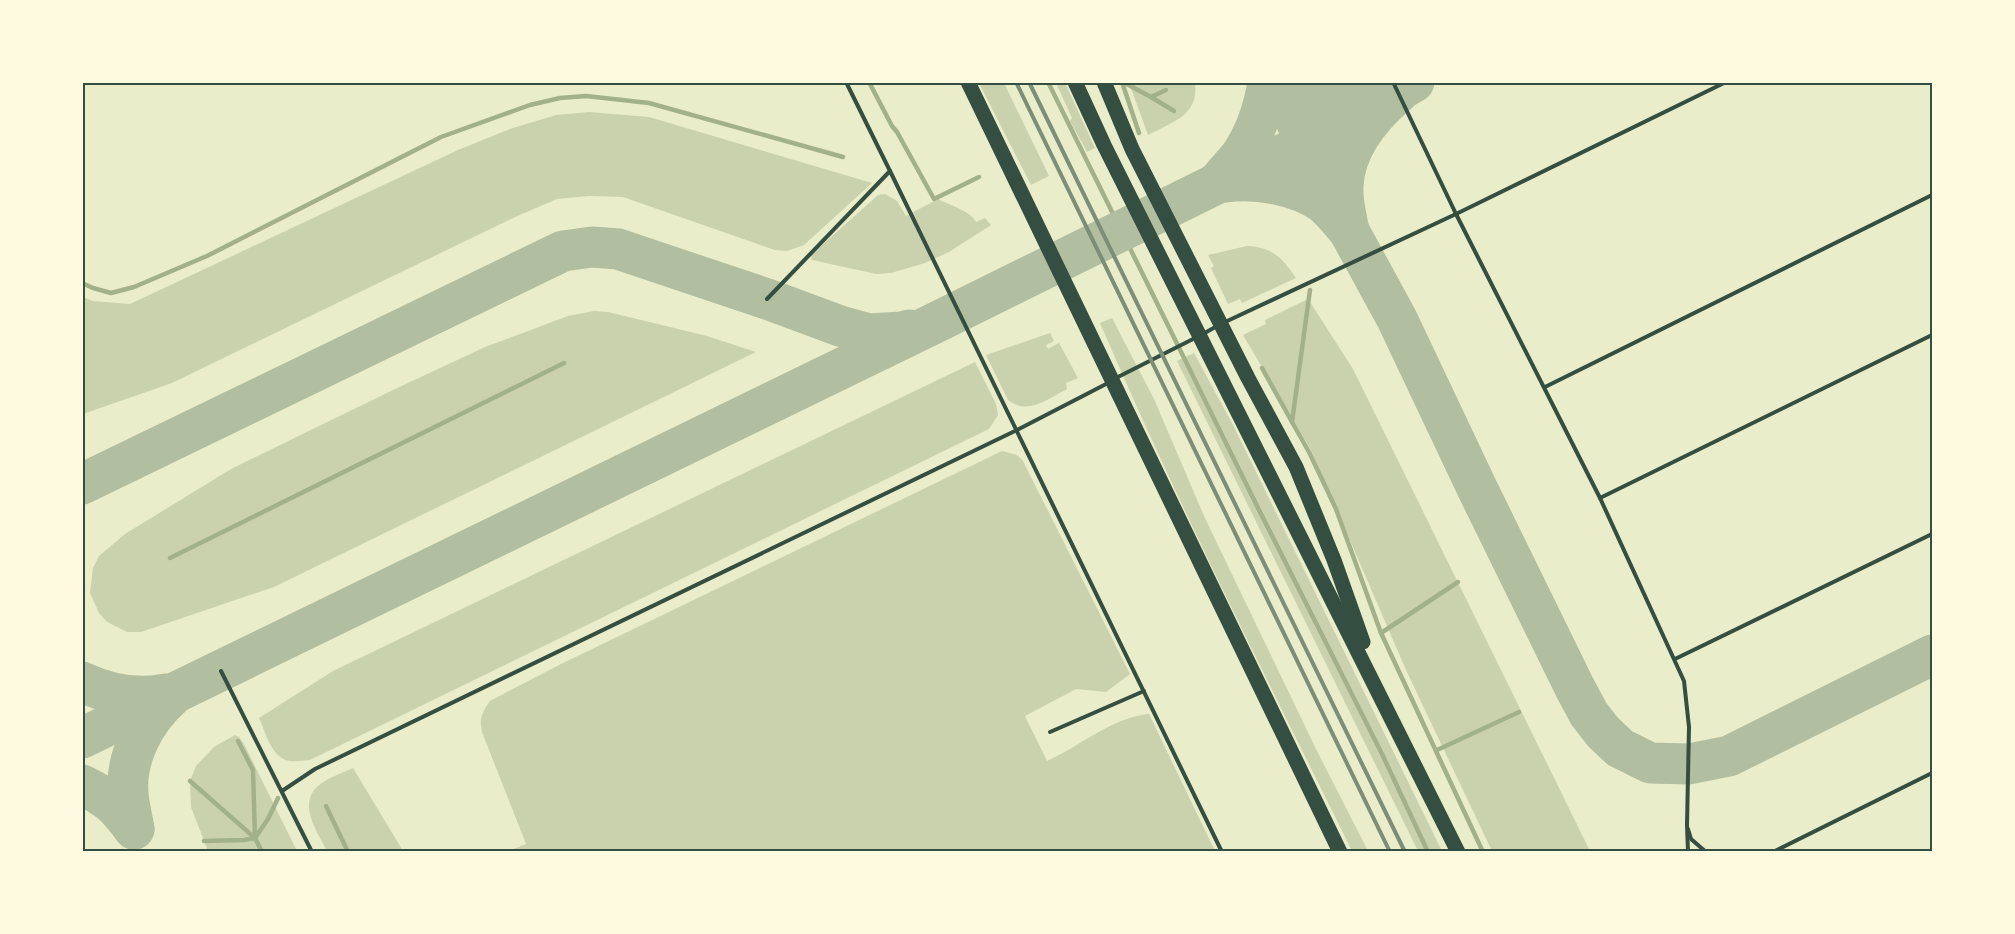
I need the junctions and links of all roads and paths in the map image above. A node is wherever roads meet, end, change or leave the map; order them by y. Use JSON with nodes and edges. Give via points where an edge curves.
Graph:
{"nodes":[{"id":1,"x":846,"y":82,"type":"edge"},
{"id":2,"x":968,"y":82,"type":"edge"},
{"id":3,"x":1075,"y":82,"type":"edge"},
{"id":4,"x":1104,"y":82,"type":"edge"},
{"id":5,"x":1393,"y":82,"type":"edge"},
{"id":6,"x":1726,"y":82,"type":"edge"},
{"id":7,"x":890,"y":171,"type":"junction"},
{"id":8,"x":1932,"y":195,"type":"edge"},
{"id":9,"x":1456,"y":214,"type":"junction"},
{"id":10,"x":767,"y":299,"type":"dead end"},
{"id":11,"x":1932,"y":335,"type":"edge"},
{"id":12,"x":1545,"y":387,"type":"junction"},
{"id":13,"x":1017,"y":430,"type":"junction"},
{"id":14,"x":1600,"y":498,"type":"junction"},
{"id":15,"x":1932,"y":534,"type":"edge"},
{"id":16,"x":1674,"y":659,"type":"junction"},
{"id":17,"x":221,"y":671,"type":"dead end"},
{"id":18,"x":1144,"y":691,"type":"junction"},
{"id":19,"x":1389,"y":712,"type":"junction"},
{"id":20,"x":1050,"y":732,"type":"dead end"},
{"id":21,"x":1932,"y":773,"type":"edge"},
{"id":22,"x":282,"y":791,"type":"junction"},
{"id":23,"x":1687,"y":825,"type":"junction"},
{"id":24,"x":312,"y":852,"type":"edge"},
{"id":25,"x":1222,"y":852,"type":"edge"},
{"id":26,"x":1340,"y":852,"type":"edge"},
{"id":27,"x":1458,"y":852,"type":"edge"},
{"id":28,"x":1688,"y":852,"type":"edge"},
{"id":29,"x":1706,"y":852,"type":"edge"},
{"id":30,"x":1773,"y":852,"type":"edge"}],
"edges":[{"from":1,"to":7,"type":"lane"},
{"from":2,"to":26,"type":"highway"},
{"from":3,"to":19,"type":"highway"},
{"from":4,"to":19,"type":"highway","via":[[1132,149],[1296,467],[1334,560]]},
{"from":5,"to":9,"type":"lane"},
{"from":6,"to":9,"type":"lane"},
{"from":7,"to":10,"type":"lane"},
{"from":7,"to":13,"type":"lane"},
{"from":8,"to":12,"type":"lane"},
{"from":9,"to":12,"type":"lane"},
{"from":9,"to":13,"type":"lane","via":[[1240,314]]},
{"from":11,"to":14,"type":"lane"},
{"from":12,"to":14,"type":"lane"},
{"from":13,"to":18,"type":"lane"},
{"from":13,"to":22,"type":"lane","via":[[315,769]]},
{"from":14,"to":16,"type":"lane"},
{"from":15,"to":16,"type":"lane"},
{"from":16,"to":23,"type":"lane","via":[[1684,681],[1689,727]]},
{"from":17,"to":22,"type":"lane"},
{"from":18,"to":20,"type":"lane"},
{"from":18,"to":25,"type":"lane"},
{"from":19,"to":27,"type":"highway"},
{"from":21,"to":30,"type":"lane"},
{"from":22,"to":24,"type":"lane"},
{"from":23,"to":28,"type":"lane"},
{"from":23,"to":29,"type":"lane","via":[[1691,839]]}]}
